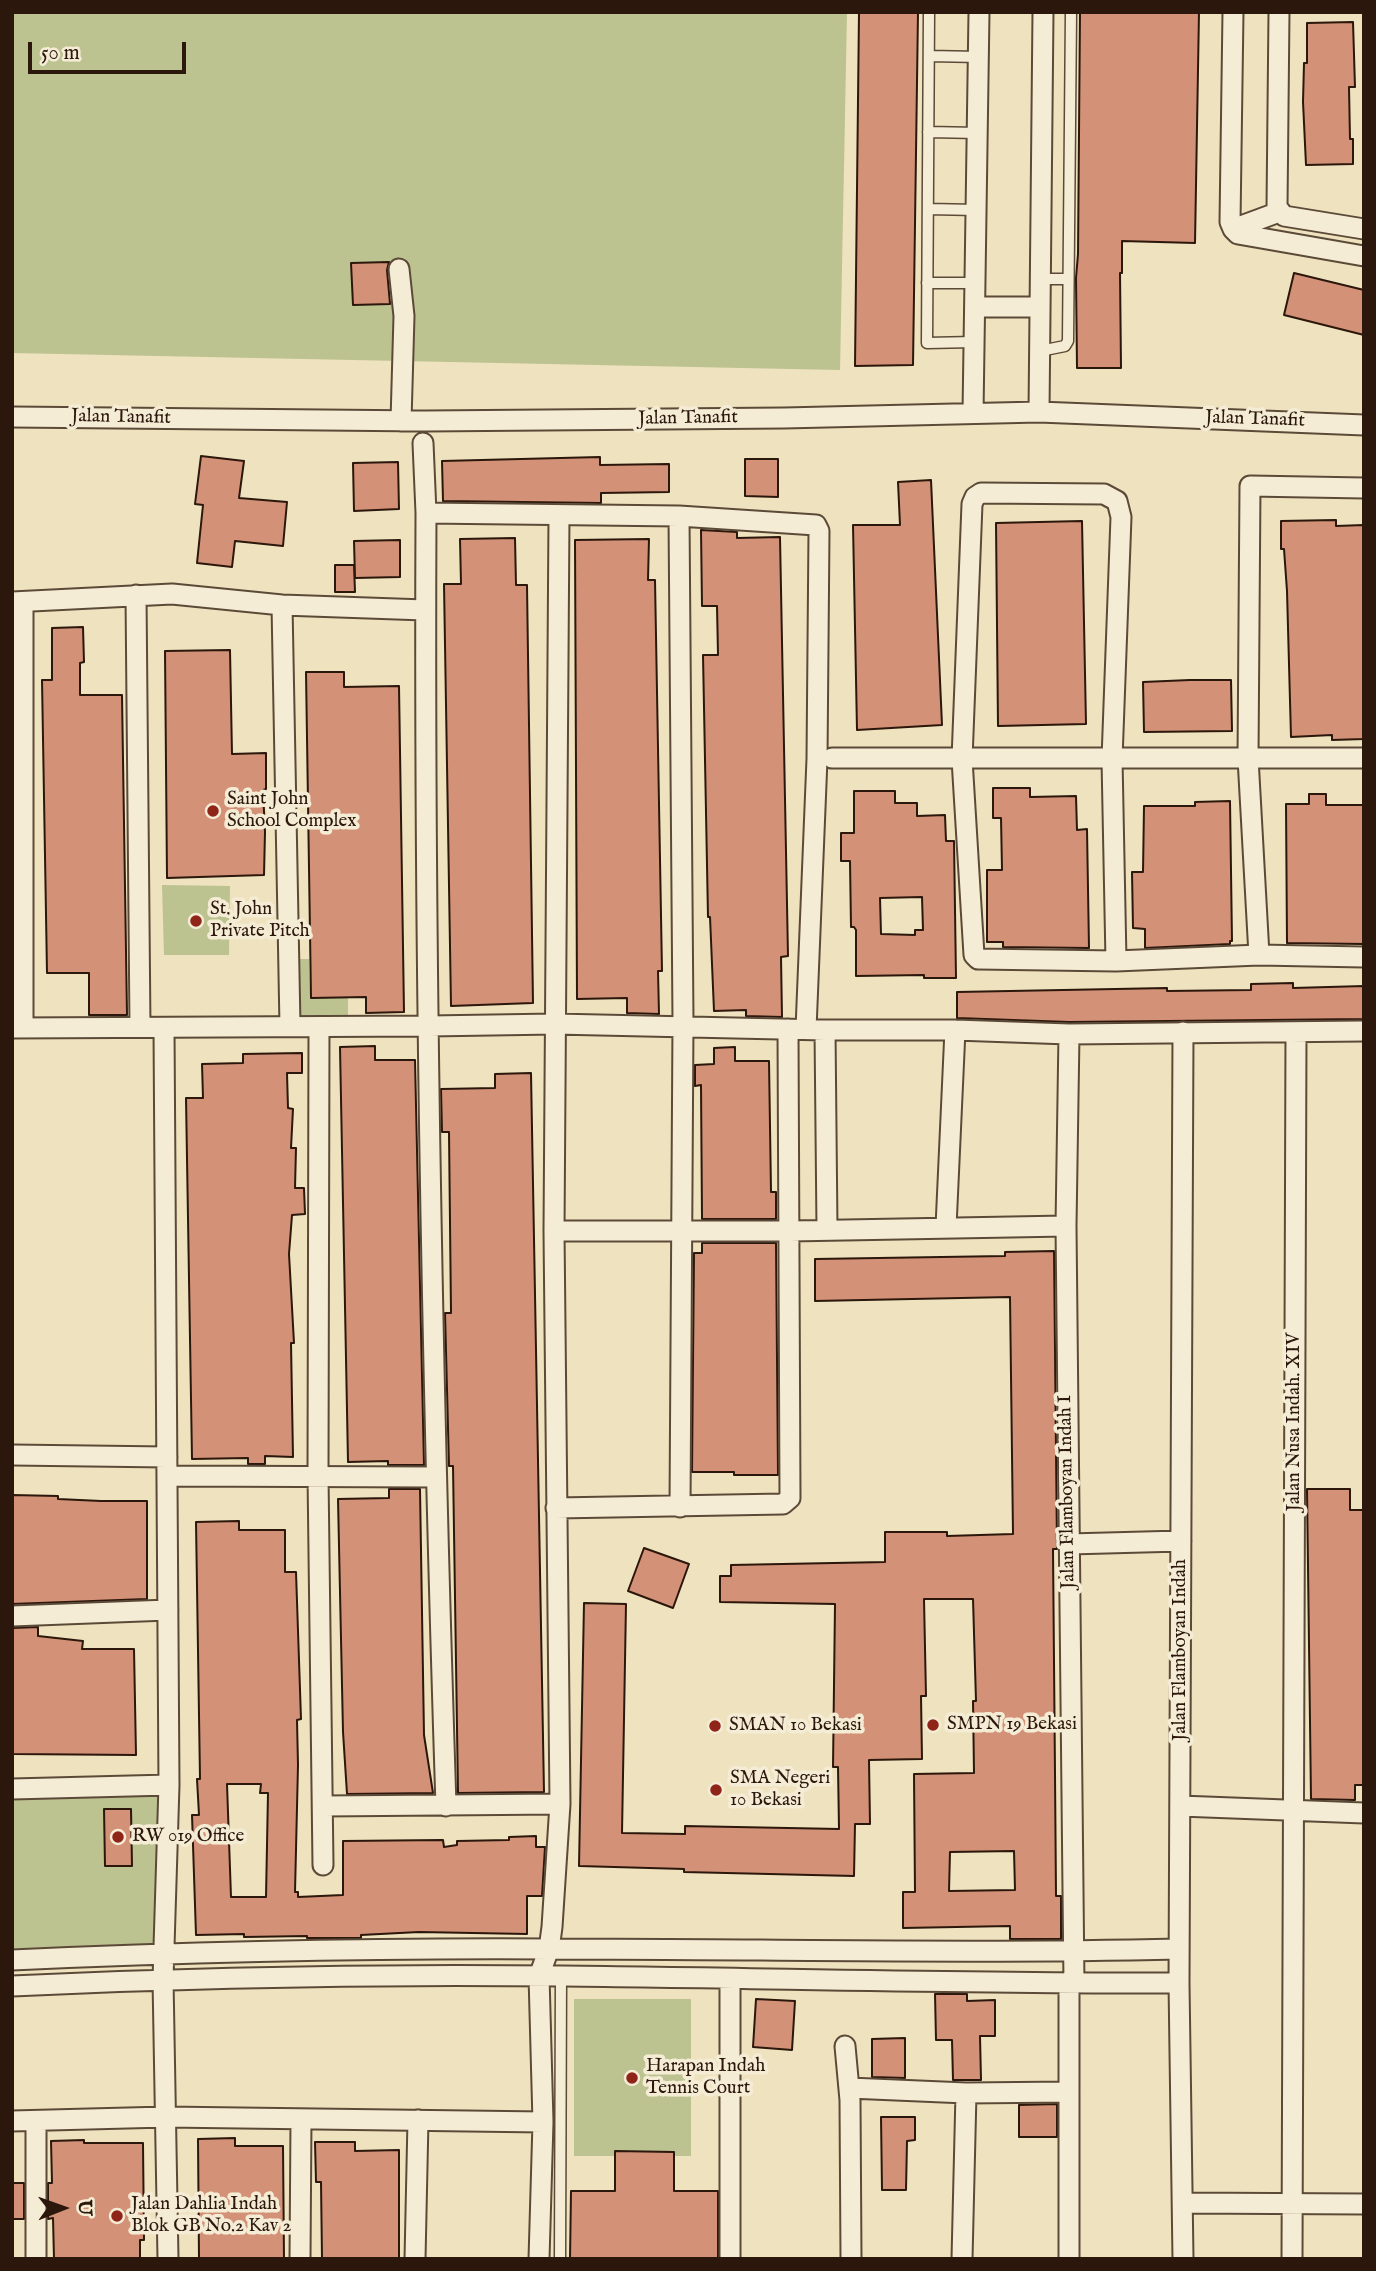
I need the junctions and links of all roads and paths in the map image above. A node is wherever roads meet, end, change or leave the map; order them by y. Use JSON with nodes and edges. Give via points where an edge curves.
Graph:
{"nodes":[{"id":1,"x":929,"y":12,"type":"edge"},
{"id":2,"x":979,"y":12,"type":"edge"},
{"id":3,"x":1043,"y":12,"type":"edge"},
{"id":4,"x":1071,"y":12,"type":"edge"},
{"id":5,"x":1233,"y":12,"type":"edge"},
{"id":6,"x":1279,"y":12,"type":"edge"},
{"id":7,"x":929,"y":56,"type":"junction"},
{"id":8,"x":979,"y":57,"type":"junction"},
{"id":9,"x":928,"y":132,"type":"junction"},
{"id":10,"x":978,"y":133,"type":"junction"},
{"id":11,"x":928,"y":209,"type":"junction"},
{"id":12,"x":976,"y":210,"type":"junction"},
{"id":13,"x":1279,"y":212,"type":"junction"},
{"id":14,"x":1233,"y":229,"type":"junction"},
{"id":15,"x":1364,"y":229,"type":"edge"},
{"id":16,"x":1364,"y":256,"type":"edge"},
{"id":17,"x":399,"y":269,"type":"dead end"},
{"id":18,"x":1041,"y":279,"type":"junction"},
{"id":19,"x":1068,"y":279,"type":"junction"},
{"id":20,"x":927,"y":283,"type":"junction"},
{"id":21,"x":975,"y":283,"type":"junction"},
{"id":22,"x":975,"y":307,"type":"junction"},
{"id":23,"x":1041,"y":307,"type":"junction"},
{"id":24,"x":974,"y":342,"type":"junction"},
{"id":25,"x":1040,"y":351,"type":"junction"},
{"id":26,"x":1039,"y":412,"type":"junction"},
{"id":27,"x":973,"y":413,"type":"junction"},
{"id":28,"x":12,"y":417,"type":"edge"},
{"id":29,"x":401,"y":421,"type":"junction"},
{"id":30,"x":1364,"y":425,"type":"edge"},
{"id":31,"x":423,"y":443,"type":"dead end"},
{"id":32,"x":1364,"y":488,"type":"edge"},
{"id":33,"x":426,"y":513,"type":"junction"},
{"id":34,"x":559,"y":516,"type":"junction"},
{"id":35,"x":679,"y":516,"type":"junction"},
{"id":36,"x":136,"y":595,"type":"junction"},
{"id":37,"x":18,"y":602,"type":"edge"},
{"id":38,"x":282,"y":605,"type":"junction"},
{"id":39,"x":425,"y":610,"type":"junction"},
{"id":40,"x":832,"y":758,"type":"dead end"},
{"id":41,"x":1248,"y":758,"type":"junction"},
{"id":42,"x":1364,"y":758,"type":"edge"},
{"id":43,"x":962,"y":759,"type":"junction"},
{"id":44,"x":1112,"y":759,"type":"junction"},
{"id":45,"x":1259,"y":955,"type":"junction"},
{"id":46,"x":1364,"y":957,"type":"edge"},
{"id":47,"x":1116,"y":961,"type":"junction"},
{"id":48,"x":555,"y":1024,"type":"junction"},
{"id":49,"x":290,"y":1026,"type":"junction"},
{"id":50,"x":140,"y":1027,"type":"junction"},
{"id":51,"x":319,"y":1027,"type":"junction"},
{"id":52,"x":429,"y":1027,"type":"junction"},
{"id":53,"x":682,"y":1027,"type":"junction"},
{"id":54,"x":18,"y":1028,"type":"edge"},
{"id":55,"x":164,"y":1028,"type":"junction"},
{"id":56,"x":806,"y":1029,"type":"junction"},
{"id":57,"x":955,"y":1030,"type":"junction"},
{"id":58,"x":1364,"y":1031,"type":"edge"},
{"id":59,"x":1296,"y":1032,"type":"junction"},
{"id":60,"x":1069,"y":1034,"type":"junction"},
{"id":61,"x":1183,"y":1038,"type":"junction"},
{"id":62,"x":1066,"y":1226,"type":"junction"},
{"id":63,"x":946,"y":1227,"type":"junction"},
{"id":64,"x":827,"y":1228,"type":"junction"},
{"id":65,"x":682,"y":1230,"type":"junction"},
{"id":66,"x":554,"y":1231,"type":"junction"},
{"id":67,"x":790,"y":1231,"type":"junction"},
{"id":68,"x":12,"y":1455,"type":"edge"},
{"id":69,"x":167,"y":1466,"type":"junction"},
{"id":70,"x":318,"y":1475,"type":"junction"},
{"id":71,"x":435,"y":1477,"type":"junction"},
{"id":72,"x":680,"y":1507,"type":"junction"},
{"id":73,"x":556,"y":1508,"type":"junction"},
{"id":74,"x":1181,"y":1541,"type":"junction"},
{"id":75,"x":1069,"y":1544,"type":"junction"},
{"id":76,"x":168,"y":1610,"type":"junction"},
{"id":77,"x":12,"y":1616,"type":"edge"},
{"id":78,"x":169,"y":1786,"type":"junction"},
{"id":79,"x":12,"y":1789,"type":"edge"},
{"id":80,"x":560,"y":1804,"type":"junction"},
{"id":81,"x":323,"y":1806,"type":"junction"},
{"id":82,"x":446,"y":1806,"type":"junction"},
{"id":83,"x":1180,"y":1806,"type":"junction"},
{"id":84,"x":1294,"y":1811,"type":"junction"},
{"id":85,"x":1364,"y":1813,"type":"edge"},
{"id":86,"x":323,"y":1865,"type":"dead end"},
{"id":87,"x":549,"y":1949,"type":"junction"},
{"id":88,"x":1179,"y":1949,"type":"junction"},
{"id":89,"x":1073,"y":1951,"type":"junction"},
{"id":90,"x":164,"y":1953,"type":"junction"},
{"id":91,"x":12,"y":1960,"type":"edge"},
{"id":92,"x":539,"y":1976,"type":"junction"},
{"id":93,"x":561,"y":1976,"type":"junction"},
{"id":94,"x":163,"y":1979,"type":"junction"},
{"id":95,"x":730,"y":1979,"type":"junction"},
{"id":96,"x":1179,"y":1983,"type":"junction"},
{"id":97,"x":1072,"y":1984,"type":"junction"},
{"id":98,"x":12,"y":1986,"type":"edge"},
{"id":99,"x":845,"y":2046,"type":"dead end"},
{"id":100,"x":849,"y":2088,"type":"junction"},
{"id":101,"x":1069,"y":2092,"type":"junction"},
{"id":102,"x":966,"y":2093,"type":"junction"},
{"id":103,"x":166,"y":2117,"type":"junction"},
{"id":104,"x":301,"y":2119,"type":"junction"},
{"id":105,"x":418,"y":2120,"type":"junction"},
{"id":106,"x":12,"y":2121,"type":"edge"},
{"id":107,"x":36,"y":2121,"type":"junction"},
{"id":108,"x":543,"y":2122,"type":"junction"},
{"id":109,"x":1291,"y":2202,"type":"junction"},
{"id":110,"x":1183,"y":2203,"type":"junction"},
{"id":111,"x":1364,"y":2204,"type":"edge"},
{"id":112,"x":36,"y":2259,"type":"edge"},
{"id":113,"x":168,"y":2259,"type":"edge"},
{"id":114,"x":300,"y":2259,"type":"edge"},
{"id":115,"x":415,"y":2259,"type":"edge"},
{"id":116,"x":539,"y":2259,"type":"edge"},
{"id":117,"x":560,"y":2259,"type":"edge"},
{"id":118,"x":730,"y":2259,"type":"edge"},
{"id":119,"x":851,"y":2259,"type":"edge"},
{"id":120,"x":962,"y":2259,"type":"edge"},
{"id":121,"x":1069,"y":2259,"type":"edge"},
{"id":122,"x":1183,"y":2259,"type":"edge"},
{"id":123,"x":1293,"y":2259,"type":"edge"}],
"edges":[{"from":1,"to":7,"type":"lane"},
{"from":2,"to":8,"type":"street"},
{"from":3,"to":18,"type":"street"},
{"from":4,"to":19,"type":"lane"},
{"from":5,"to":14,"type":"street"},
{"from":6,"to":13,"type":"street"},
{"from":7,"to":8,"type":"lane"},
{"from":7,"to":9,"type":"lane"},
{"from":8,"to":10,"type":"street"},
{"from":9,"to":10,"type":"lane"},
{"from":9,"to":11,"type":"lane"},
{"from":10,"to":12,"type":"street"},
{"from":11,"to":12,"type":"lane"},
{"from":11,"to":20,"type":"lane"},
{"from":12,"to":21,"type":"street"},
{"from":13,"to":14,"type":"street"},
{"from":13,"to":15,"type":"street"},
{"from":14,"to":16,"type":"street","via":[[1238,234]]},
{"from":17,"to":29,"type":"street","via":[[404,316]]},
{"from":18,"to":19,"type":"lane"},
{"from":18,"to":23,"type":"street"},
{"from":19,"to":25,"type":"lane","via":[[1068,341],[1065,346]]},
{"from":20,"to":21,"type":"lane"},
{"from":20,"to":24,"type":"lane","via":[[927,343]]},
{"from":21,"to":22,"type":"street"},
{"from":22,"to":23,"type":"street"},
{"from":22,"to":24,"type":"street"},
{"from":23,"to":25,"type":"street"},
{"from":24,"to":27,"type":"street"},
{"from":25,"to":26,"type":"street"},
{"from":26,"to":27,"type":"street","name":"Jalan Tanafit"},
{"from":26,"to":30,"type":"street","name":"Jalan Tanafit"},
{"from":27,"to":29,"type":"street","name":"Jalan Tanafit"},
{"from":28,"to":29,"type":"street","name":"Jalan Tanafit"},
{"from":31,"to":33,"type":"street"},
{"from":32,"to":41,"type":"street","via":[[1250,486]]},
{"from":33,"to":34,"type":"street"},
{"from":33,"to":39,"type":"street"},
{"from":34,"to":35,"type":"street"},
{"from":34,"to":48,"type":"street"},
{"from":35,"to":53,"type":"street"},
{"from":35,"to":56,"type":"street","via":[[810,523],[819,531],[817,759]]},
{"from":36,"to":37,"type":"street"},
{"from":36,"to":38,"type":"street"},
{"from":36,"to":50,"type":"street"},
{"from":37,"to":54,"type":"street"},
{"from":38,"to":39,"type":"street"},
{"from":38,"to":49,"type":"street"},
{"from":39,"to":52,"type":"street"},
{"from":40,"to":43,"type":"street"},
{"from":41,"to":42,"type":"street"},
{"from":41,"to":44,"type":"street"},
{"from":41,"to":45,"type":"street"},
{"from":43,"to":44,"type":"street"},
{"from":43,"to":44,"type":"street","via":[[972,504],[981,494],[1104,494],[1117,501],[1121,517]]},
{"from":43,"to":47,"type":"street","via":[[973,949],[978,960]]},
{"from":44,"to":47,"type":"street"},
{"from":45,"to":46,"type":"street"},
{"from":45,"to":47,"type":"street"},
{"from":48,"to":52,"type":"street"},
{"from":48,"to":53,"type":"street"},
{"from":48,"to":66,"type":"street"},
{"from":49,"to":51,"type":"street"},
{"from":49,"to":55,"type":"street"},
{"from":50,"to":54,"type":"street"},
{"from":50,"to":55,"type":"street"},
{"from":51,"to":52,"type":"street"},
{"from":51,"to":70,"type":"street"},
{"from":52,"to":71,"type":"street"},
{"from":53,"to":56,"type":"street"},
{"from":53,"to":65,"type":"street"},
{"from":55,"to":69,"type":"street"},
{"from":56,"to":57,"type":"street"},
{"from":56,"to":64,"type":"street"},
{"from":56,"to":67,"type":"street"},
{"from":57,"to":60,"type":"street"},
{"from":57,"to":63,"type":"street"},
{"from":58,"to":59,"type":"street"},
{"from":59,"to":61,"type":"street"},
{"from":59,"to":84,"type":"street","name":"Jalan Nusa Indah. XIV"},
{"from":60,"to":61,"type":"street"},
{"from":60,"to":62,"type":"street","name":"Jalan Flamboyan Indah I"},
{"from":61,"to":74,"type":"street","name":"Jalan Flamboyan Indah"},
{"from":62,"to":63,"type":"street"},
{"from":62,"to":75,"type":"street","name":"Jalan Flamboyan Indah I"},
{"from":63,"to":64,"type":"street"},
{"from":64,"to":67,"type":"street"},
{"from":65,"to":66,"type":"street"},
{"from":65,"to":67,"type":"street"},
{"from":65,"to":72,"type":"street"},
{"from":66,"to":73,"type":"street"},
{"from":67,"to":72,"type":"street","via":[[790,1498],[783,1504]]},
{"from":68,"to":69,"type":"street"},
{"from":69,"to":70,"type":"street"},
{"from":69,"to":76,"type":"street"},
{"from":70,"to":71,"type":"street"},
{"from":70,"to":81,"type":"street"},
{"from":71,"to":82,"type":"street"},
{"from":72,"to":73,"type":"street"},
{"from":73,"to":80,"type":"street"},
{"from":74,"to":75,"type":"street"},
{"from":74,"to":83,"type":"street","name":"Jalan Flamboyan Indah"},
{"from":75,"to":89,"type":"street","name":"Jalan Flamboyan Indah I"},
{"from":76,"to":77,"type":"street"},
{"from":76,"to":78,"type":"street"},
{"from":78,"to":79,"type":"street"},
{"from":78,"to":90,"type":"street"},
{"from":80,"to":82,"type":"street"},
{"from":80,"to":87,"type":"street"},
{"from":81,"to":82,"type":"street"},
{"from":81,"to":86,"type":"street"},
{"from":83,"to":84,"type":"street"},
{"from":83,"to":88,"type":"street","name":"Jalan Flamboyan Indah"},
{"from":84,"to":85,"type":"street"},
{"from":84,"to":109,"type":"street","name":"Jalan Nusa Indah. XIV"},
{"from":87,"to":89,"type":"street"},
{"from":87,"to":90,"type":"street"},
{"from":87,"to":92,"type":"street"},
{"from":88,"to":89,"type":"street"},
{"from":88,"to":96,"type":"street","name":"Jalan Flamboyan Indah"},
{"from":89,"to":97,"type":"street","name":"Jalan Flamboyan Indah I"},
{"from":90,"to":91,"type":"street"},
{"from":90,"to":94,"type":"street"},
{"from":92,"to":93,"type":"street"},
{"from":92,"to":94,"type":"street"},
{"from":92,"to":108,"type":"street"},
{"from":93,"to":95,"type":"street"},
{"from":93,"to":117,"type":"lane"},
{"from":94,"to":98,"type":"street"},
{"from":94,"to":103,"type":"street"},
{"from":95,"to":97,"type":"street"},
{"from":95,"to":118,"type":"street"},
{"from":96,"to":97,"type":"street"},
{"from":96,"to":110,"type":"street","name":"Jalan Flamboyan Indah"},
{"from":97,"to":101,"type":"street","name":"Jalan Flamboyan Indah I"},
{"from":99,"to":100,"type":"street"},
{"from":100,"to":102,"type":"street"},
{"from":100,"to":119,"type":"street"},
{"from":101,"to":102,"type":"street"},
{"from":101,"to":121,"type":"street","name":"Jalan Flamboyan Indah I"},
{"from":102,"to":120,"type":"street"},
{"from":103,"to":104,"type":"street"},
{"from":103,"to":107,"type":"street"},
{"from":103,"to":113,"type":"street"},
{"from":104,"to":105,"type":"street"},
{"from":104,"to":114,"type":"street"},
{"from":105,"to":108,"type":"street"},
{"from":105,"to":115,"type":"street"},
{"from":106,"to":107,"type":"street"},
{"from":107,"to":112,"type":"street"},
{"from":108,"to":116,"type":"street"},
{"from":109,"to":110,"type":"street"},
{"from":109,"to":111,"type":"street"},
{"from":109,"to":123,"type":"street","name":"Jalan Nusa Indah. XIV"},
{"from":110,"to":122,"type":"street","name":"Jalan Flamboyan Indah"}]}
